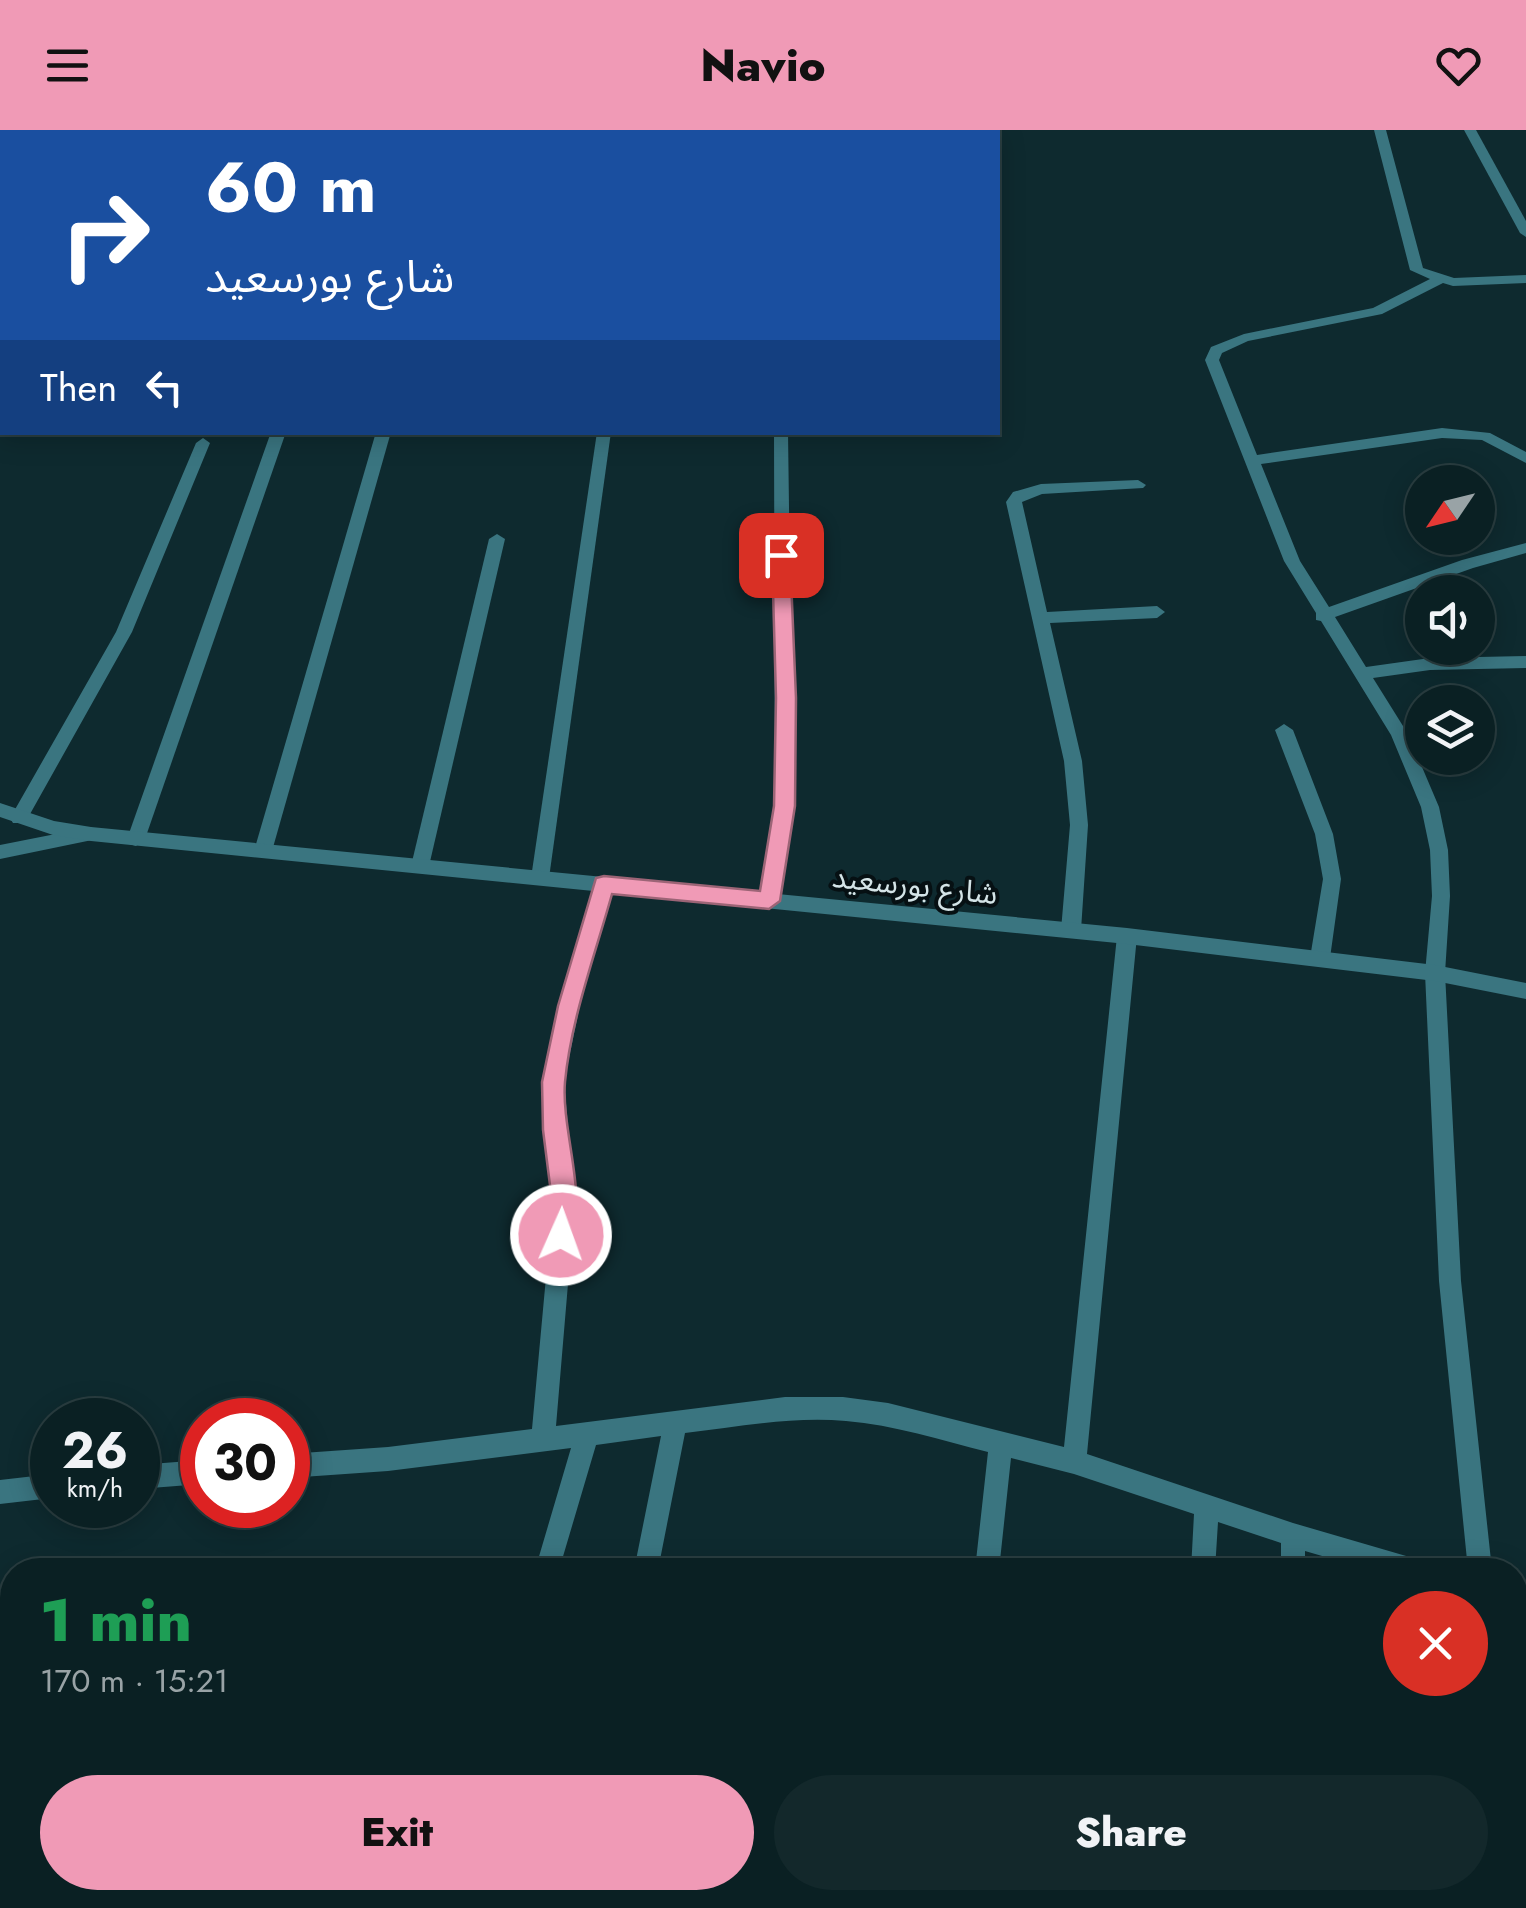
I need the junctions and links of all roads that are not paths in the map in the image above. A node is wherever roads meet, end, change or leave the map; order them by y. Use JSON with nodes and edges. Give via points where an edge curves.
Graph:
{"nodes":[{"id":1,"x":1380,"y":130,"type":"edge"},
{"id":2,"x":1470,"y":130,"type":"edge"},
{"id":3,"x":1526,"y":234,"type":"edge"},
{"id":4,"x":1526,"y":278,"type":"edge"},
{"id":5,"x":1438,"y":280,"type":"junction"},
{"id":6,"x":279,"y":435,"type":"edge"},
{"id":7,"x":383,"y":435,"type":"edge"},
{"id":8,"x":604,"y":435,"type":"edge"},
{"id":9,"x":782,"y":435,"type":"edge"},
{"id":10,"x":204,"y":443,"type":"dead end"},
{"id":11,"x":1526,"y":458,"type":"edge"},
{"id":12,"x":1252,"y":460,"type":"junction"},
{"id":13,"x":1138,"y":485,"type":"dead end"},
{"id":14,"x":497,"y":539,"type":"dead end"},
{"id":15,"x":1526,"y":548,"type":"edge"},
{"id":16,"x":1157,"y":612,"type":"dead end"},
{"id":17,"x":1322,"y":616,"type":"junction"},
{"id":18,"x":1041,"y":618,"type":"junction"},
{"id":19,"x":1526,"y":662,"type":"edge"},
{"id":20,"x":1359,"y":674,"type":"junction"},
{"id":21,"x":1284,"y":730,"type":"dead end"},
{"id":22,"x":9,"y":814,"type":"edge"},
{"id":23,"x":91,"y":834,"type":"junction"},
{"id":24,"x":136,"y":838,"type":"junction"},
{"id":25,"x":263,"y":851,"type":"junction"},
{"id":26,"x":0,"y":852,"type":"edge"},
{"id":27,"x":420,"y":866,"type":"junction"},
{"id":28,"x":540,"y":878,"type":"junction"},
{"id":29,"x":604,"y":884,"type":"junction"},
{"id":30,"x":769,"y":901,"type":"junction"},
{"id":31,"x":1071,"y":930,"type":"junction"},
{"id":32,"x":1127,"y":936,"type":"junction"},
{"id":33,"x":1320,"y":958,"type":"junction"},
{"id":34,"x":1435,"y":973,"type":"junction"},
{"id":35,"x":1526,"y":990,"type":"edge"},
{"id":36,"x":674,"y":1424,"type":"junction"},
{"id":37,"x":587,"y":1435,"type":"junction"},
{"id":38,"x":543,"y":1440,"type":"junction"},
{"id":39,"x":1001,"y":1445,"type":"junction"},
{"id":40,"x":1074,"y":1462,"type":"junction"},
{"id":41,"x":310,"y":1464,"type":"edge"},
{"id":42,"x":30,"y":1489,"type":"edge"},
{"id":43,"x":0,"y":1492,"type":"edge"},
{"id":44,"x":1207,"y":1506,"type":"junction"},
{"id":45,"x":1294,"y":1535,"type":"junction"},
{"id":46,"x":551,"y":1558,"type":"edge"},
{"id":47,"x":648,"y":1558,"type":"edge"},
{"id":48,"x":988,"y":1558,"type":"edge"},
{"id":49,"x":1204,"y":1558,"type":"edge"},
{"id":50,"x":1293,"y":1558,"type":"edge"},
{"id":51,"x":1372,"y":1558,"type":"edge"},
{"id":52,"x":1479,"y":1558,"type":"edge"}],
"edges":[{"from":1,"to":5,"type":"street","via":[[1412,263]]},
{"from":2,"to":3,"type":"street"},
{"from":4,"to":5,"type":"street"},
{"from":5,"to":12,"type":"street","via":[[1377,311],[1244,338],[1216,350],[1212,360]]},
{"from":6,"to":24,"type":"street"},
{"from":7,"to":25,"type":"street"},
{"from":8,"to":28,"type":"street"},
{"from":9,"to":30,"type":"street","via":[[784,806]]},
{"from":10,"to":22,"type":"street","via":[[124,632]]},
{"from":11,"to":12,"type":"street","via":[[1486,436],[1442,433]]},
{"from":12,"to":17,"type":"street"},
{"from":13,"to":18,"type":"street","via":[[1018,496],[1013,510]]},
{"from":14,"to":27,"type":"street"},
{"from":15,"to":17,"type":"street"},
{"from":16,"to":18,"type":"street"},
{"from":17,"to":20,"type":"street"},
{"from":18,"to":31,"type":"street","via":[[1073,760],[1079,826]]},
{"from":19,"to":20,"type":"street"},
{"from":20,"to":34,"type":"street","via":[[1399,734],[1430,808],[1441,896]]},
{"from":21,"to":33,"type":"street","via":[[1324,834],[1332,880]]},
{"from":22,"to":23,"type":"street","name":"شارع بورسعيد"},
{"from":23,"to":24,"type":"street","name":"شارع بورسعيد"},
{"from":23,"to":26,"type":"street"},
{"from":24,"to":25,"type":"street","name":"شارع بورسعيد"},
{"from":25,"to":27,"type":"street","name":"شارع بورسعيد"},
{"from":27,"to":28,"type":"street","name":"شارع بورسعيد"},
{"from":28,"to":29,"type":"street","name":"شارع بورسعيد"},
{"from":29,"to":30,"type":"street","name":"شارع بورسعيد"},
{"from":29,"to":38,"type":"street","via":[[554,1082],[564,1201]]},
{"from":30,"to":31,"type":"street","name":"شارع بورسعيد"},
{"from":31,"to":32,"type":"street","name":"شارع بورسعيد"},
{"from":32,"to":33,"type":"street","name":"شارع بورسعيد"},
{"from":32,"to":40,"type":"street"},
{"from":33,"to":34,"type":"street","name":"شارع بورسعيد"},
{"from":34,"to":35,"type":"street","name":"شارع بورسعيد"},
{"from":34,"to":52,"type":"street","via":[[1450,1281]]},
{"from":36,"to":37,"type":"street"},
{"from":36,"to":39,"type":"street","via":[[843,1409]]},
{"from":36,"to":47,"type":"street"},
{"from":37,"to":38,"type":"street"},
{"from":37,"to":46,"type":"street"},
{"from":38,"to":41,"type":"street"},
{"from":39,"to":40,"type":"street"},
{"from":39,"to":48,"type":"street"},
{"from":40,"to":44,"type":"street"},
{"from":42,"to":43,"type":"street"},
{"from":44,"to":45,"type":"street"},
{"from":44,"to":49,"type":"street"},
{"from":45,"to":50,"type":"street"},
{"from":45,"to":51,"type":"street"}]}
